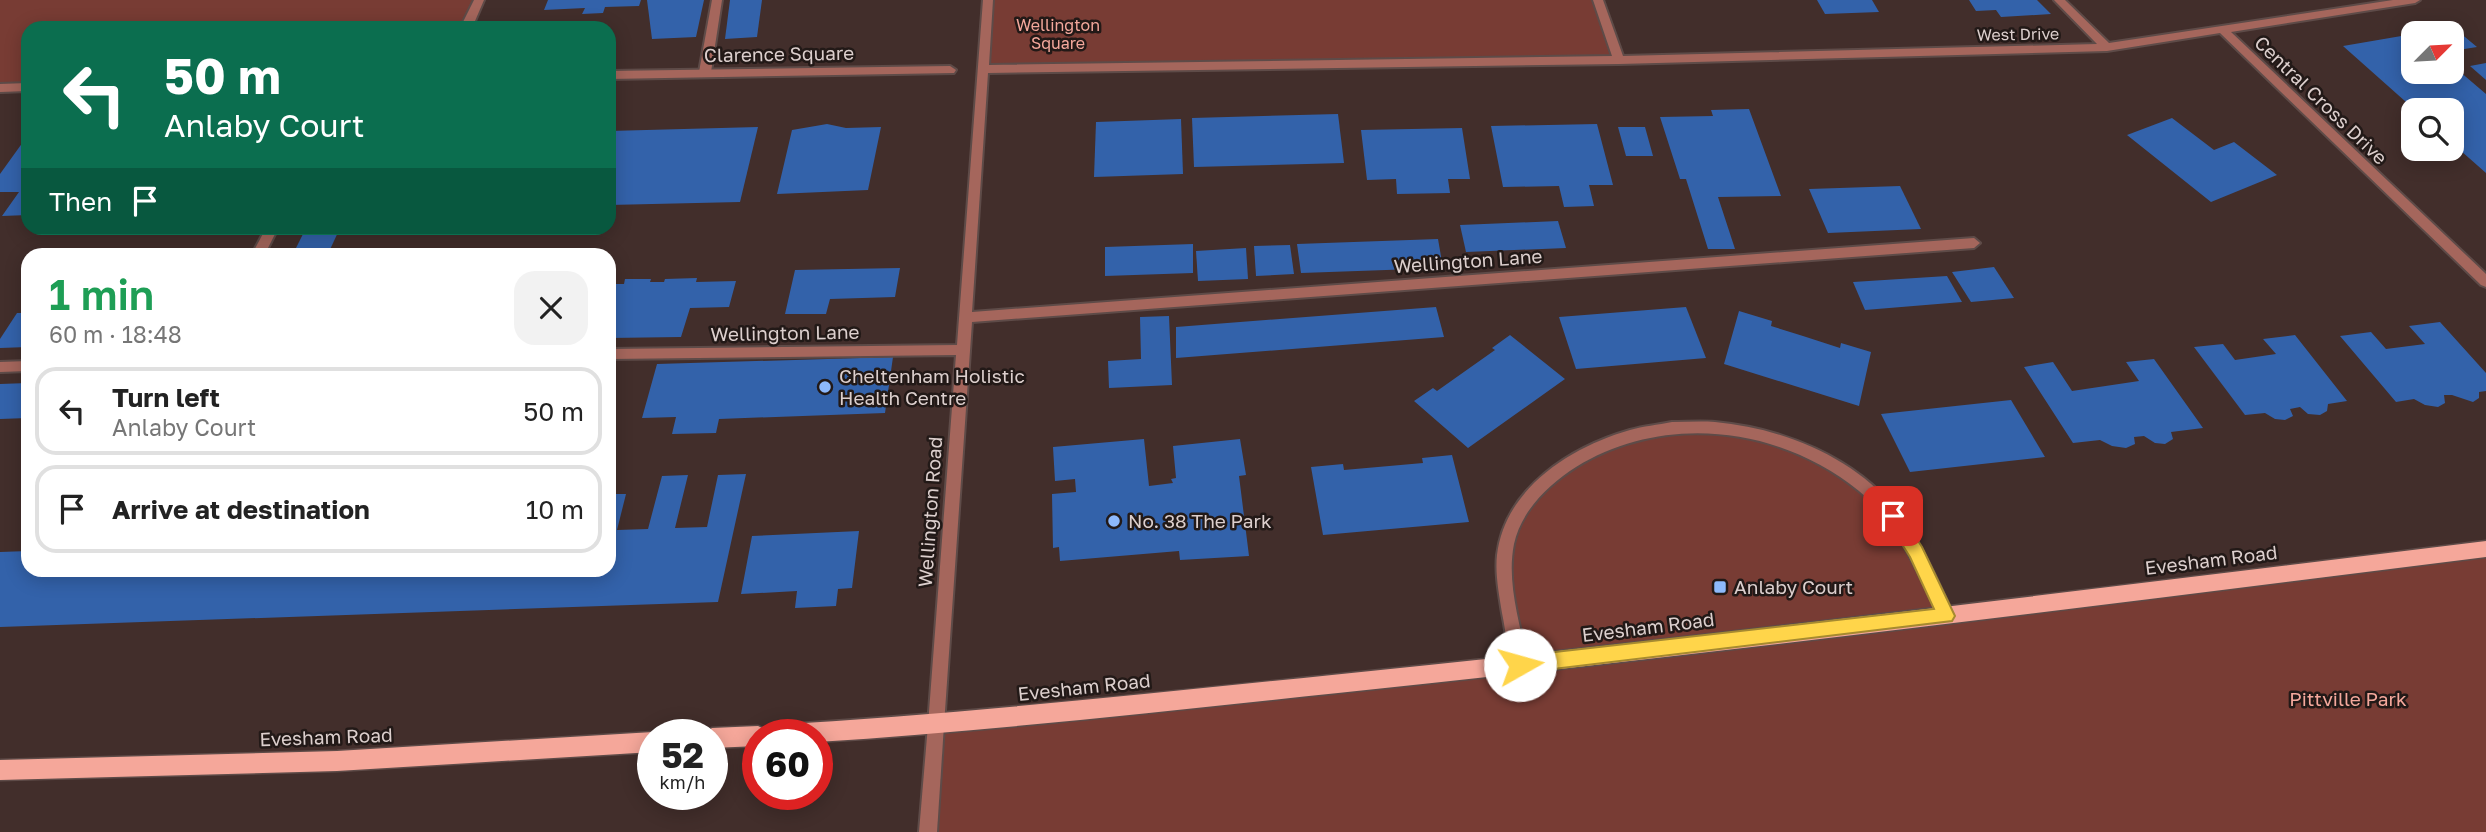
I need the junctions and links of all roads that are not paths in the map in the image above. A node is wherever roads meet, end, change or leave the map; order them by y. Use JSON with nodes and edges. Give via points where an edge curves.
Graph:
{"nodes":[{"id":1,"x":479,"y":0,"type":"edge"},
{"id":2,"x":717,"y":0,"type":"edge"},
{"id":3,"x":988,"y":0,"type":"edge"},
{"id":4,"x":1598,"y":0,"type":"edge"},
{"id":5,"x":2059,"y":0,"type":"edge"},
{"id":6,"x":2416,"y":0,"type":"edge"},
{"id":7,"x":469,"y":21,"type":"edge"},
{"id":8,"x":2223,"y":30,"type":"junction"},
{"id":9,"x":2107,"y":47,"type":"junction"},
{"id":10,"x":1619,"y":60,"type":"junction"},
{"id":11,"x":982,"y":69,"type":"junction"},
{"id":12,"x":950,"y":71,"type":"dead end"},
{"id":13,"x":705,"y":72,"type":"junction"},
{"id":14,"x":616,"y":75,"type":"edge"},
{"id":15,"x":21,"y":87,"type":"edge"},
{"id":16,"x":0,"y":88,"type":"edge"},
{"id":17,"x":1974,"y":243,"type":"dead end"},
{"id":18,"x":2486,"y":282,"type":"edge"},
{"id":19,"x":964,"y":318,"type":"junction"},
{"id":20,"x":962,"y":351,"type":"junction"},
{"id":21,"x":616,"y":354,"type":"edge"},
{"id":22,"x":21,"y":366,"type":"edge"},
{"id":23,"x":0,"y":367,"type":"edge"},
{"id":24,"x":2486,"y":549,"type":"edge"},
{"id":25,"x":1946,"y":616,"type":"junction"},
{"id":26,"x":1520,"y":665,"type":"junction"},
{"id":27,"x":936,"y":725,"type":"junction"},
{"id":28,"x":833,"y":731,"type":"edge"},
{"id":29,"x":637,"y":743,"type":"edge"},
{"id":30,"x":0,"y":770,"type":"edge"},
{"id":31,"x":928,"y":832,"type":"edge"}],
"edges":[{"from":1,"to":7,"type":"street"},
{"from":2,"to":13,"type":"street"},
{"from":3,"to":11,"type":"street"},
{"from":4,"to":10,"type":"street"},
{"from":5,"to":9,"type":"street"},
{"from":6,"to":8,"type":"street","name":"West Drive"},
{"from":8,"to":9,"type":"street","name":"West Drive"},
{"from":8,"to":18,"type":"street","name":"Central Cross Drive"},
{"from":9,"to":10,"type":"street","name":"West Drive"},
{"from":10,"to":11,"type":"street"},
{"from":11,"to":19,"type":"street","name":"Wellington Road"},
{"from":12,"to":13,"type":"street","name":"Clarence Square"},
{"from":13,"to":14,"type":"street","name":"Clarence Square"},
{"from":15,"to":16,"type":"street"},
{"from":17,"to":19,"type":"street","name":"Wellington Lane"},
{"from":19,"to":20,"type":"street","name":"Wellington Road"},
{"from":20,"to":21,"type":"street","name":"Wellington Lane"},
{"from":20,"to":27,"type":"street","name":"Wellington Road"},
{"from":22,"to":23,"type":"street"},
{"from":24,"to":25,"type":"main road","name":"Evesham Road"},
{"from":25,"to":26,"type":"main road","name":"Evesham Road"},
{"from":25,"to":26,"type":"street","via":[[1902,527],[1854,480],[1800,448],[1764,435],[1699,426],[1668,429],[1600,444],[1542,484],[1521,509],[1505,554]]},
{"from":26,"to":27,"type":"main road","name":"Evesham Road"},
{"from":27,"to":28,"type":"main road","name":"Evesham Road"},
{"from":27,"to":31,"type":"street","name":"Wellington Road"},
{"from":29,"to":30,"type":"main road","name":"Evesham Road","via":[[338,761]]}]}
